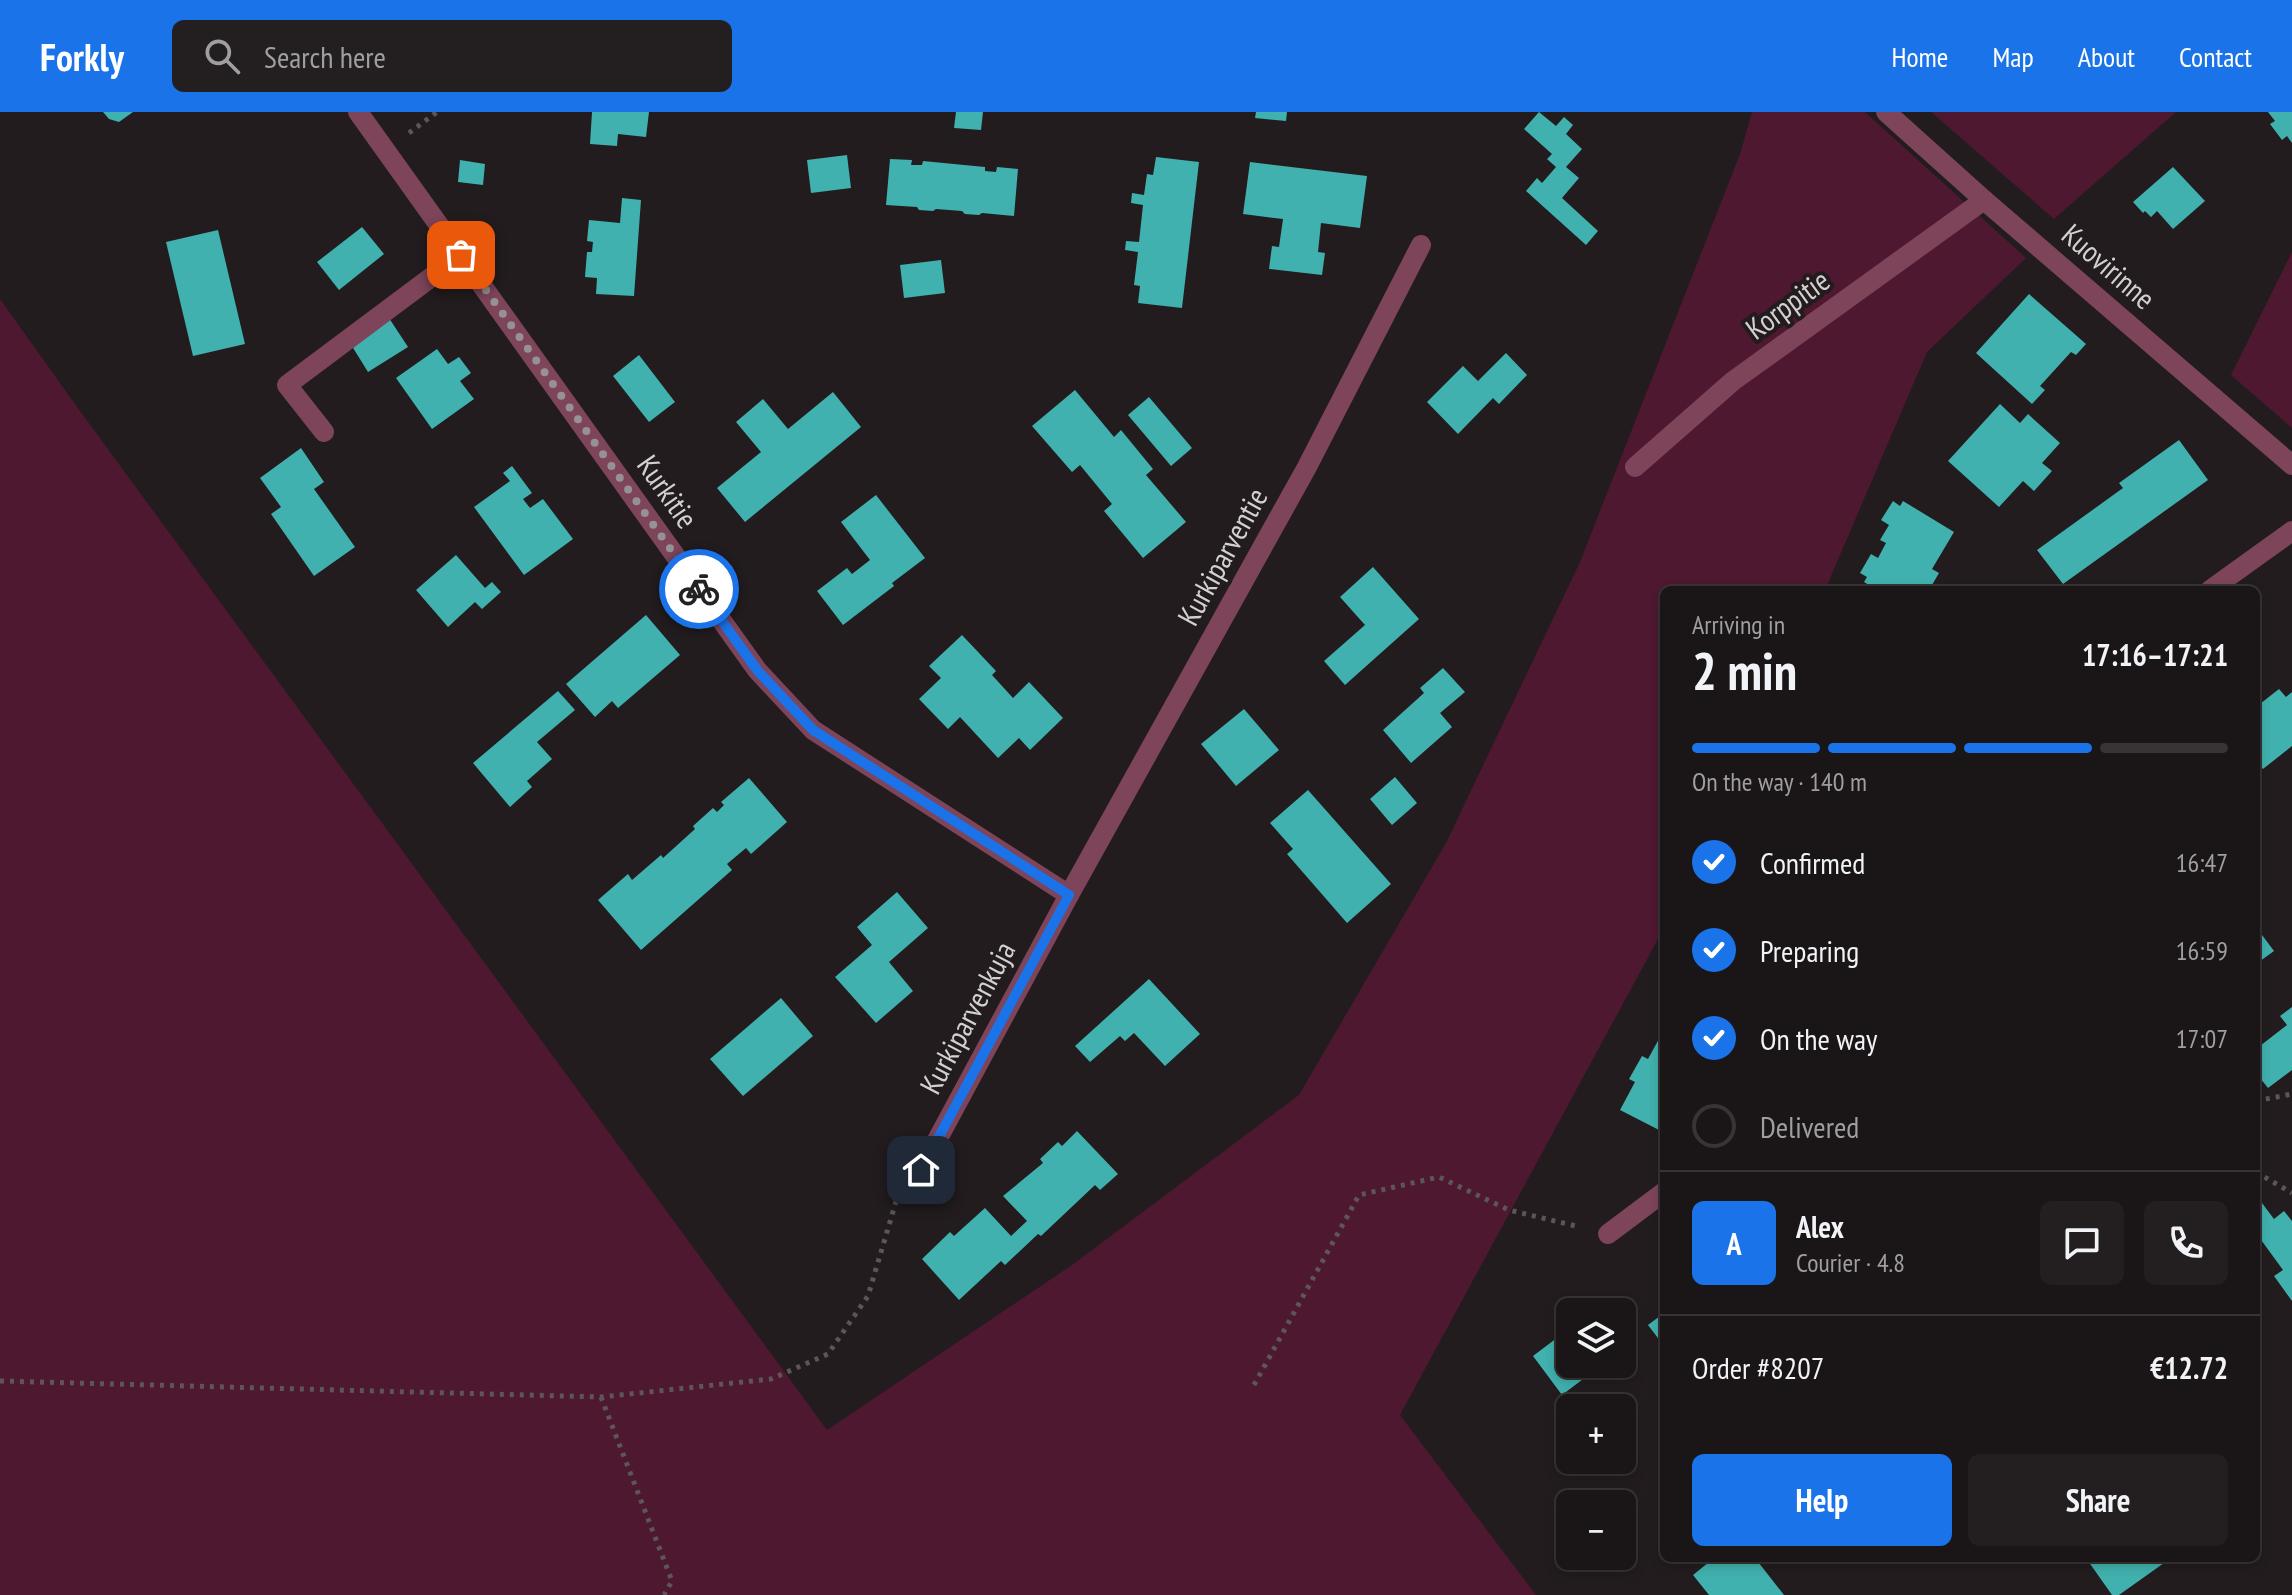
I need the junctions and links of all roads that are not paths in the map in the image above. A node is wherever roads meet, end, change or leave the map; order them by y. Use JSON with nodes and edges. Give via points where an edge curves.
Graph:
{"nodes":[{"id":1,"x":358,"y":112,"type":"edge"},
{"id":2,"x":1886,"y":112,"type":"edge"},
{"id":3,"x":1984,"y":200,"type":"junction"},
{"id":4,"x":1421,"y":245,"type":"dead end"},
{"id":5,"x":461,"y":255,"type":"junction"},
{"id":6,"x":324,"y":432,"type":"dead end"},
{"id":7,"x":2292,"y":465,"type":"edge"},
{"id":8,"x":1635,"y":467,"type":"dead end"},
{"id":9,"x":2292,"y":531,"type":"edge"},
{"id":10,"x":2216,"y":586,"type":"edge"},
{"id":11,"x":1069,"y":895,"type":"junction"},
{"id":12,"x":921,"y":1170,"type":"road end"},
{"id":13,"x":1660,"y":1195,"type":"edge"},
{"id":14,"x":1608,"y":1234,"type":"road end"}],
"edges":[{"from":1,"to":5,"type":"street","name":"Kurkitie"},
{"from":2,"to":3,"type":"street","name":"Kuovirinne"},
{"from":3,"to":7,"type":"street","name":"Kuovirinne"},
{"from":3,"to":8,"type":"street","name":"Korppitie","via":[[1733,381]]},
{"from":4,"to":11,"type":"street","name":"Kurkiparventie","via":[[1307,467]]},
{"from":5,"to":6,"type":"street","via":[[287,385]]},
{"from":5,"to":11,"type":"street","name":"Kurkitie","via":[[757,670],[813,730]]},
{"from":9,"to":10,"type":"street"},
{"from":11,"to":12,"type":"street","name":"Kurkiparvenkuja"},
{"from":13,"to":14,"type":"street"}]}
